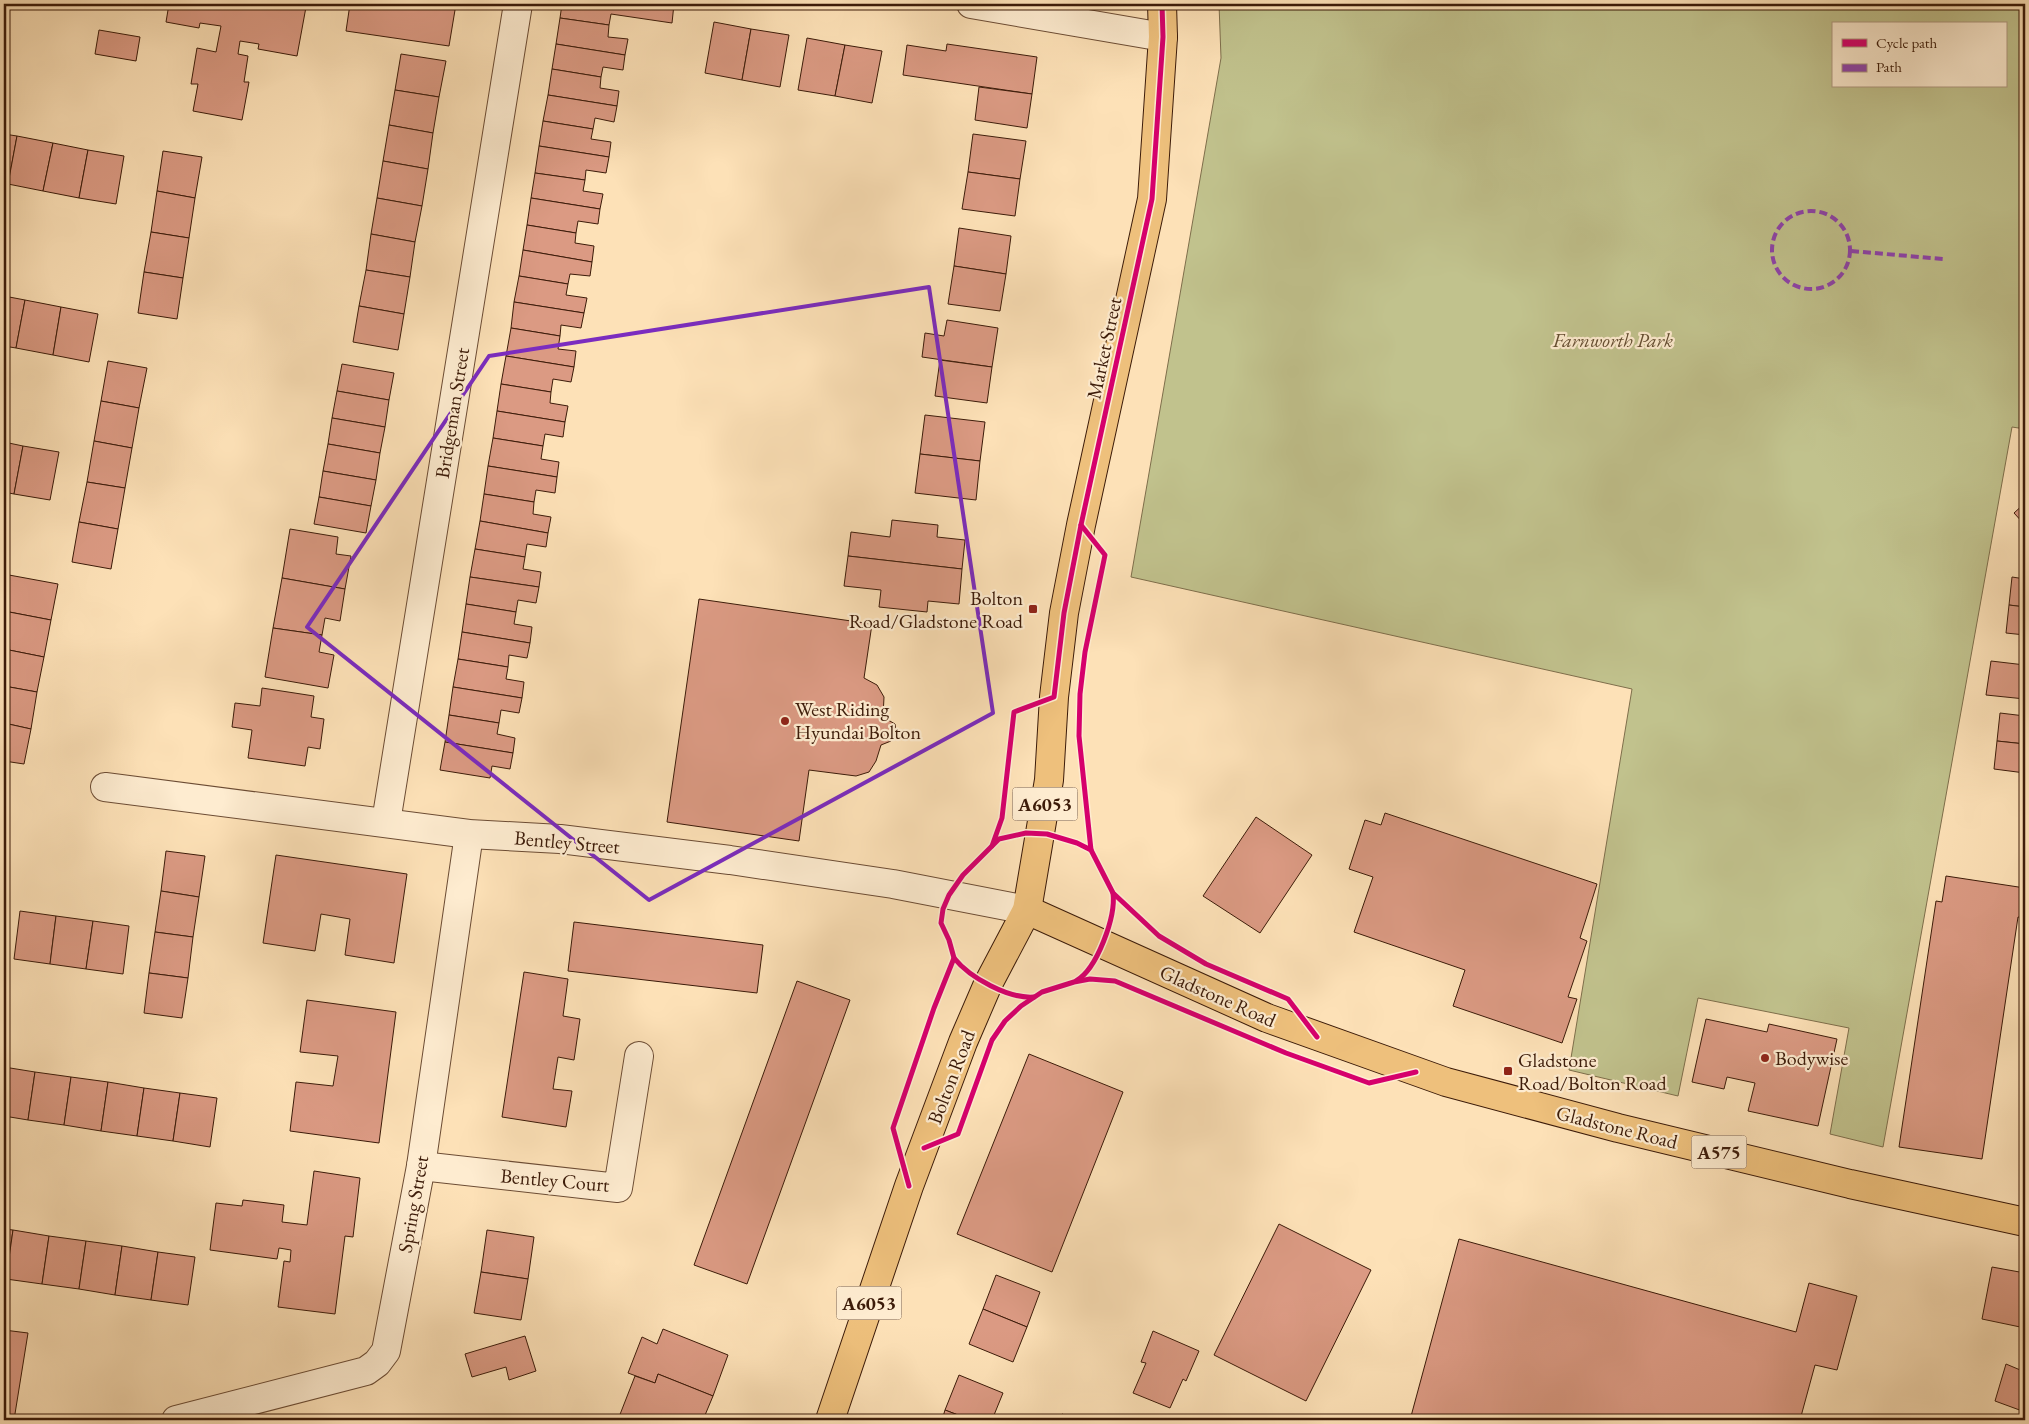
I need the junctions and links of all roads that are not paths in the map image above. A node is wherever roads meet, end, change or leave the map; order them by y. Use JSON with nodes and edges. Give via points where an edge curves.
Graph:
{"nodes":[{"id":1,"x":518,"y":4,"type":"edge"},
{"id":2,"x":970,"y":4,"type":"edge"},
{"id":3,"x":1162,"y":4,"type":"edge"},
{"id":4,"x":1163,"y":37,"type":"junction"},
{"id":5,"x":105,"y":787,"type":"dead end"},
{"id":6,"x":386,"y":822,"type":"junction"},
{"id":7,"x":469,"y":834,"type":"junction"},
{"id":8,"x":1028,"y":910,"type":"junction"},
{"id":9,"x":638,"y":1056,"type":"dead end"},
{"id":10,"x":421,"y":1166,"type":"junction"},
{"id":11,"x":2025,"y":1222,"type":"edge"},
{"id":12,"x":176,"y":1420,"type":"edge"},
{"id":13,"x":830,"y":1420,"type":"edge"}],
"edges":[{"from":1,"to":6,"type":"street","name":"Bridgeman Street"},
{"from":2,"to":4,"type":"street"},
{"from":3,"to":4,"type":"main road","name":"Market Street","number":"A6053"},
{"from":4,"to":8,"type":"main road","name":"Market Street","number":"A6053","via":[[1152,199],[1064,614],[1049,780]]},
{"from":5,"to":6,"type":"street","name":"Bentley Street"},
{"from":6,"to":7,"type":"street","name":"Bentley Street"},
{"from":7,"to":8,"type":"street","name":"Bentley Street","via":[[560,839],[730,860],[893,884]]},
{"from":7,"to":10,"type":"street","name":"Spring Street"},
{"from":8,"to":11,"type":"main road","name":"Gladstone Road","number":"A575","via":[[1267,1018],[1446,1082],[1618,1128]]},
{"from":8,"to":13,"type":"main road","name":"Bolton Road","number":"A6053","via":[[988,984],[963,1042],[909,1186]]},
{"from":9,"to":10,"type":"street","name":"Bentley Court","via":[[618,1188]]},
{"from":10,"to":12,"type":"street","name":"Spring Street","via":[[386,1351],[377,1363],[366,1371]]}]}
